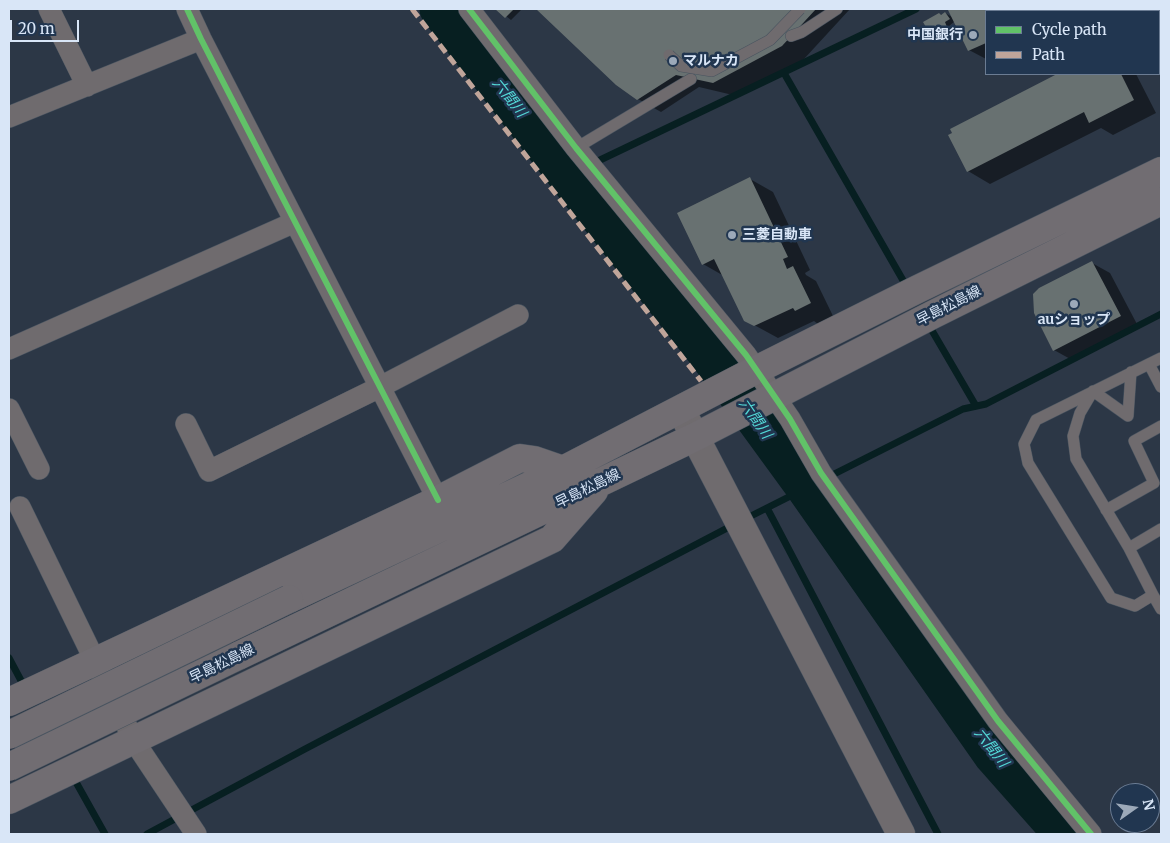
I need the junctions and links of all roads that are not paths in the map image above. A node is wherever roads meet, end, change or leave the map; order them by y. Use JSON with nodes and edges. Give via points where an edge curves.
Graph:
{"nodes":[{"id":1,"x":49,"y":9,"type":"edge"},
{"id":2,"x":187,"y":9,"type":"edge"},
{"id":3,"x":469,"y":9,"type":"edge"},
{"id":4,"x":800,"y":9,"type":"edge"},
{"id":5,"x":837,"y":9,"type":"edge"},
{"id":6,"x":791,"y":36,"type":"dead end"},
{"id":7,"x":201,"y":39,"type":"junction"},
{"id":8,"x":668,"y":55,"type":"dead end"},
{"id":9,"x":690,"y":78,"type":"dead end"},
{"id":10,"x":87,"y":86,"type":"junction"},
{"id":11,"x":9,"y":117,"type":"edge"},
{"id":12,"x":576,"y":148,"type":"junction"},
{"id":13,"x":1161,"y":171,"type":"edge"},
{"id":14,"x":1161,"y":201,"type":"edge"},
{"id":15,"x":295,"y":222,"type":"junction"},
{"id":16,"x":518,"y":315,"type":"dead end"},
{"id":17,"x":9,"y":349,"type":"edge"},
{"id":18,"x":1161,"y":358,"type":"edge"},
{"id":19,"x":1149,"y":364,"type":"junction"},
{"id":20,"x":1131,"y":372,"type":"junction"},
{"id":21,"x":751,"y":373,"type":"junction"},
{"id":22,"x":380,"y":387,"type":"junction"},
{"id":23,"x":1161,"y":387,"type":"edge"},
{"id":24,"x":1093,"y":391,"type":"junction"},
{"id":25,"x":769,"y":398,"type":"junction"},
{"id":26,"x":9,"y":409,"type":"edge"},
{"id":27,"x":681,"y":410,"type":"junction"},
{"id":28,"x":186,"y":424,"type":"dead end"},
{"id":29,"x":1161,"y":426,"type":"edge"},
{"id":30,"x":695,"y":437,"type":"junction"},
{"id":31,"x":39,"y":469,"type":"dead end"},
{"id":32,"x":563,"y":470,"type":"junction"},
{"id":33,"x":601,"y":483,"type":"junction"},
{"id":34,"x":438,"y":500,"type":"junction"},
{"id":35,"x":20,"y":507,"type":"dead end"},
{"id":36,"x":1106,"y":510,"type":"junction"},
{"id":37,"x":1161,"y":528,"type":"edge"},
{"id":38,"x":1129,"y":548,"type":"junction"},
{"id":39,"x":1153,"y":596,"type":"junction"},
{"id":40,"x":1161,"y":609,"type":"edge"},
{"id":41,"x":96,"y":661,"type":"junction"},
{"id":42,"x":21,"y":696,"type":"edge"},
{"id":43,"x":9,"y":735,"type":"edge"},
{"id":44,"x":134,"y":741,"type":"junction"},
{"id":45,"x":9,"y":767,"type":"edge"},
{"id":46,"x":9,"y":800,"type":"edge"},
{"id":47,"x":192,"y":829,"type":"edge"},
{"id":48,"x":901,"y":834,"type":"edge"},
{"id":49,"x":1091,"y":834,"type":"edge"}],
"edges":[{"from":1,"to":10,"type":"street"},
{"from":2,"to":7,"type":"street"},
{"from":3,"to":12,"type":"street"},
{"from":4,"to":8,"type":"lane","bridge":true,"via":[[770,40],[712,71],[680,66]]},
{"from":5,"to":6,"type":"lane"},
{"from":7,"to":10,"type":"street"},
{"from":7,"to":15,"type":"street"},
{"from":9,"to":12,"type":"lane"},
{"from":10,"to":11,"type":"street"},
{"from":12,"to":21,"type":"street","via":[[732,337]]},
{"from":13,"to":21,"type":"main road","name":"早島松島線"},
{"from":14,"to":25,"type":"main road","name":"早島松島線"},
{"from":15,"to":17,"type":"street"},
{"from":15,"to":22,"type":"street"},
{"from":16,"to":22,"type":"street"},
{"from":18,"to":19,"type":"lane"},
{"from":19,"to":20,"type":"lane"},
{"from":19,"to":23,"type":"lane"},
{"from":20,"to":24,"type":"lane"},
{"from":20,"to":24,"type":"lane","via":[[1128,416]]},
{"from":21,"to":25,"type":"street"},
{"from":21,"to":27,"type":"main road","name":"早島松島線"},
{"from":22,"to":28,"type":"street","via":[[209,471]]},
{"from":22,"to":34,"type":"street"},
{"from":24,"to":36,"type":"lane","via":[[1080,413],[1073,436],[1076,459]]},
{"from":24,"to":39,"type":"lane","via":[[1036,420],[1024,444],[1028,463],[1111,598],[1135,606]]},
{"from":25,"to":30,"type":"main road","name":"早島松島線"},
{"from":25,"to":49,"type":"street","via":[[790,419],[826,480],[998,721]]},
{"from":26,"to":31,"type":"street"},
{"from":27,"to":30,"type":"street"},
{"from":27,"to":32,"type":"main road","name":"早島松島線"},
{"from":29,"to":36,"type":"lane","via":[[1134,441],[1154,483]]},
{"from":30,"to":33,"type":"main road","name":"早島松島線"},
{"from":30,"to":48,"type":"street"},
{"from":32,"to":34,"type":"main road","via":[[520,458]]},
{"from":32,"to":43,"type":"main road","name":"早島松島線","bridge":true},
{"from":33,"to":44,"type":"main road","via":[[552,539]]},
{"from":33,"to":45,"type":"main road","name":"早島松島線","bridge":true},
{"from":34,"to":41,"type":"main road"},
{"from":35,"to":41,"type":"street"},
{"from":36,"to":38,"type":"lane"},
{"from":37,"to":38,"type":"lane"},
{"from":38,"to":39,"type":"lane"},
{"from":39,"to":40,"type":"lane"},
{"from":41,"to":42,"type":"main road"},
{"from":41,"to":44,"type":"street"},
{"from":44,"to":46,"type":"main road"},
{"from":44,"to":47,"type":"street"}]}
